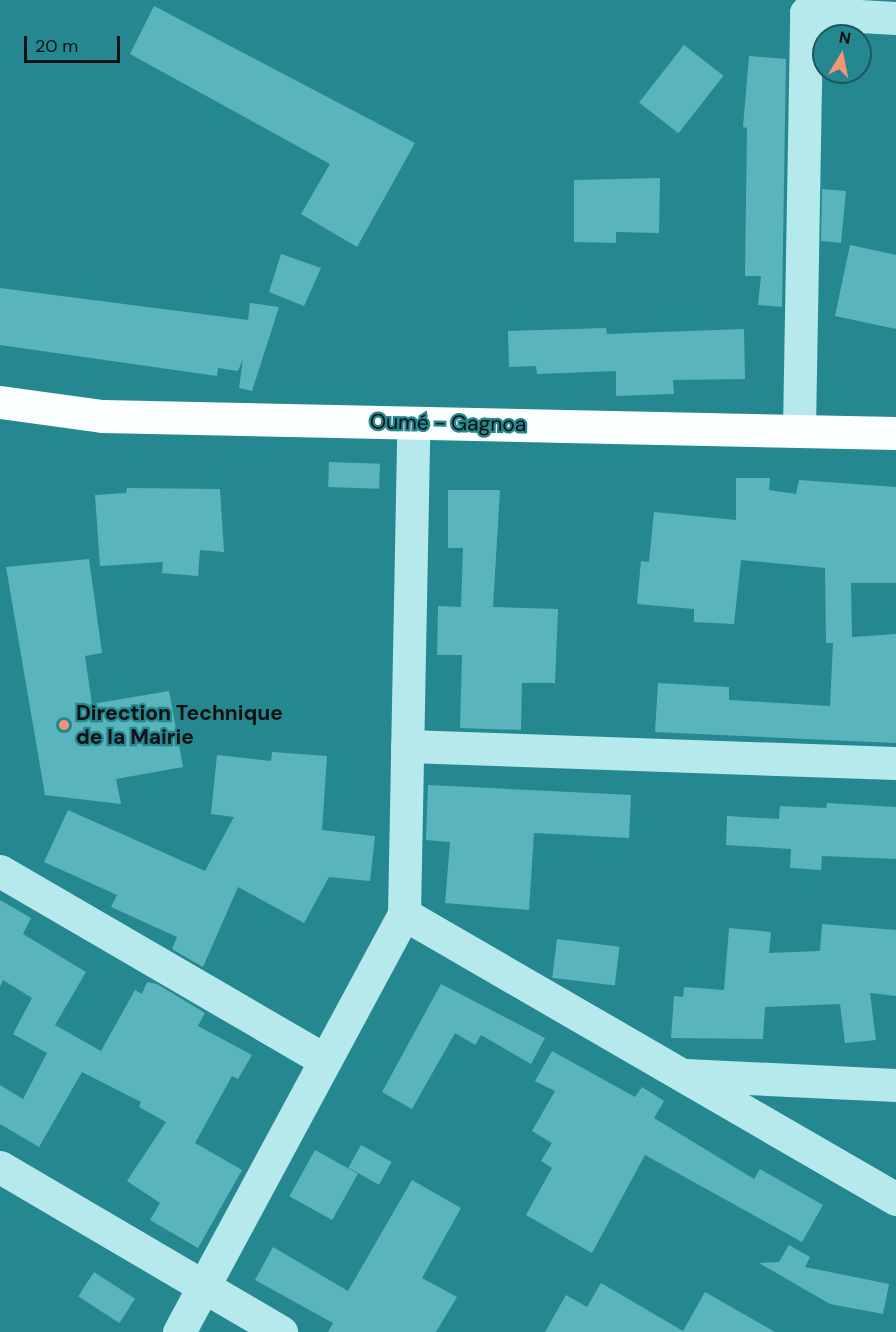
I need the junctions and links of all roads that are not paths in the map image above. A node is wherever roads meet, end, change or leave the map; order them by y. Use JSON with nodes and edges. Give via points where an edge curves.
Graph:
{"nodes":[{"id":1,"x":812,"y":7,"type":"edge"},
{"id":2,"x":896,"y":18,"type":"edge"},
{"id":3,"x":0,"y":402,"type":"edge"},
{"id":4,"x":413,"y":423,"type":"junction"},
{"id":5,"x":799,"y":429,"type":"junction"},
{"id":6,"x":896,"y":433,"type":"edge"},
{"id":7,"x":407,"y":746,"type":"junction"},
{"id":8,"x":896,"y":763,"type":"edge"},
{"id":9,"x":0,"y":871,"type":"edge"},
{"id":10,"x":404,"y":914,"type":"junction"},
{"id":11,"x":326,"y":1060,"type":"junction"},
{"id":12,"x":680,"y":1074,"type":"junction"},
{"id":13,"x":896,"y":1085,"type":"edge"},
{"id":14,"x":0,"y":1167,"type":"edge"},
{"id":15,"x":896,"y":1199,"type":"edge"},
{"id":16,"x":203,"y":1286,"type":"junction"},
{"id":17,"x":179,"y":1332,"type":"edge"},
{"id":18,"x":280,"y":1332,"type":"edge"}],
"edges":[{"from":1,"to":2,"type":"street"},
{"from":1,"to":5,"type":"street"},
{"from":3,"to":4,"type":"main road","name":"Oumé - Gagnoa","via":[[102,416]]},
{"from":4,"to":5,"type":"main road","name":"Oumé - Gagnoa"},
{"from":4,"to":7,"type":"street"},
{"from":5,"to":6,"type":"main road","name":"Oumé - Gagnoa"},
{"from":7,"to":8,"type":"street"},
{"from":7,"to":10,"type":"street"},
{"from":9,"to":11,"type":"street"},
{"from":10,"to":11,"type":"street"},
{"from":10,"to":12,"type":"street"},
{"from":11,"to":16,"type":"street"},
{"from":12,"to":13,"type":"street"},
{"from":12,"to":15,"type":"street"},
{"from":14,"to":16,"type":"street"},
{"from":16,"to":17,"type":"street"},
{"from":16,"to":18,"type":"street"}]}
